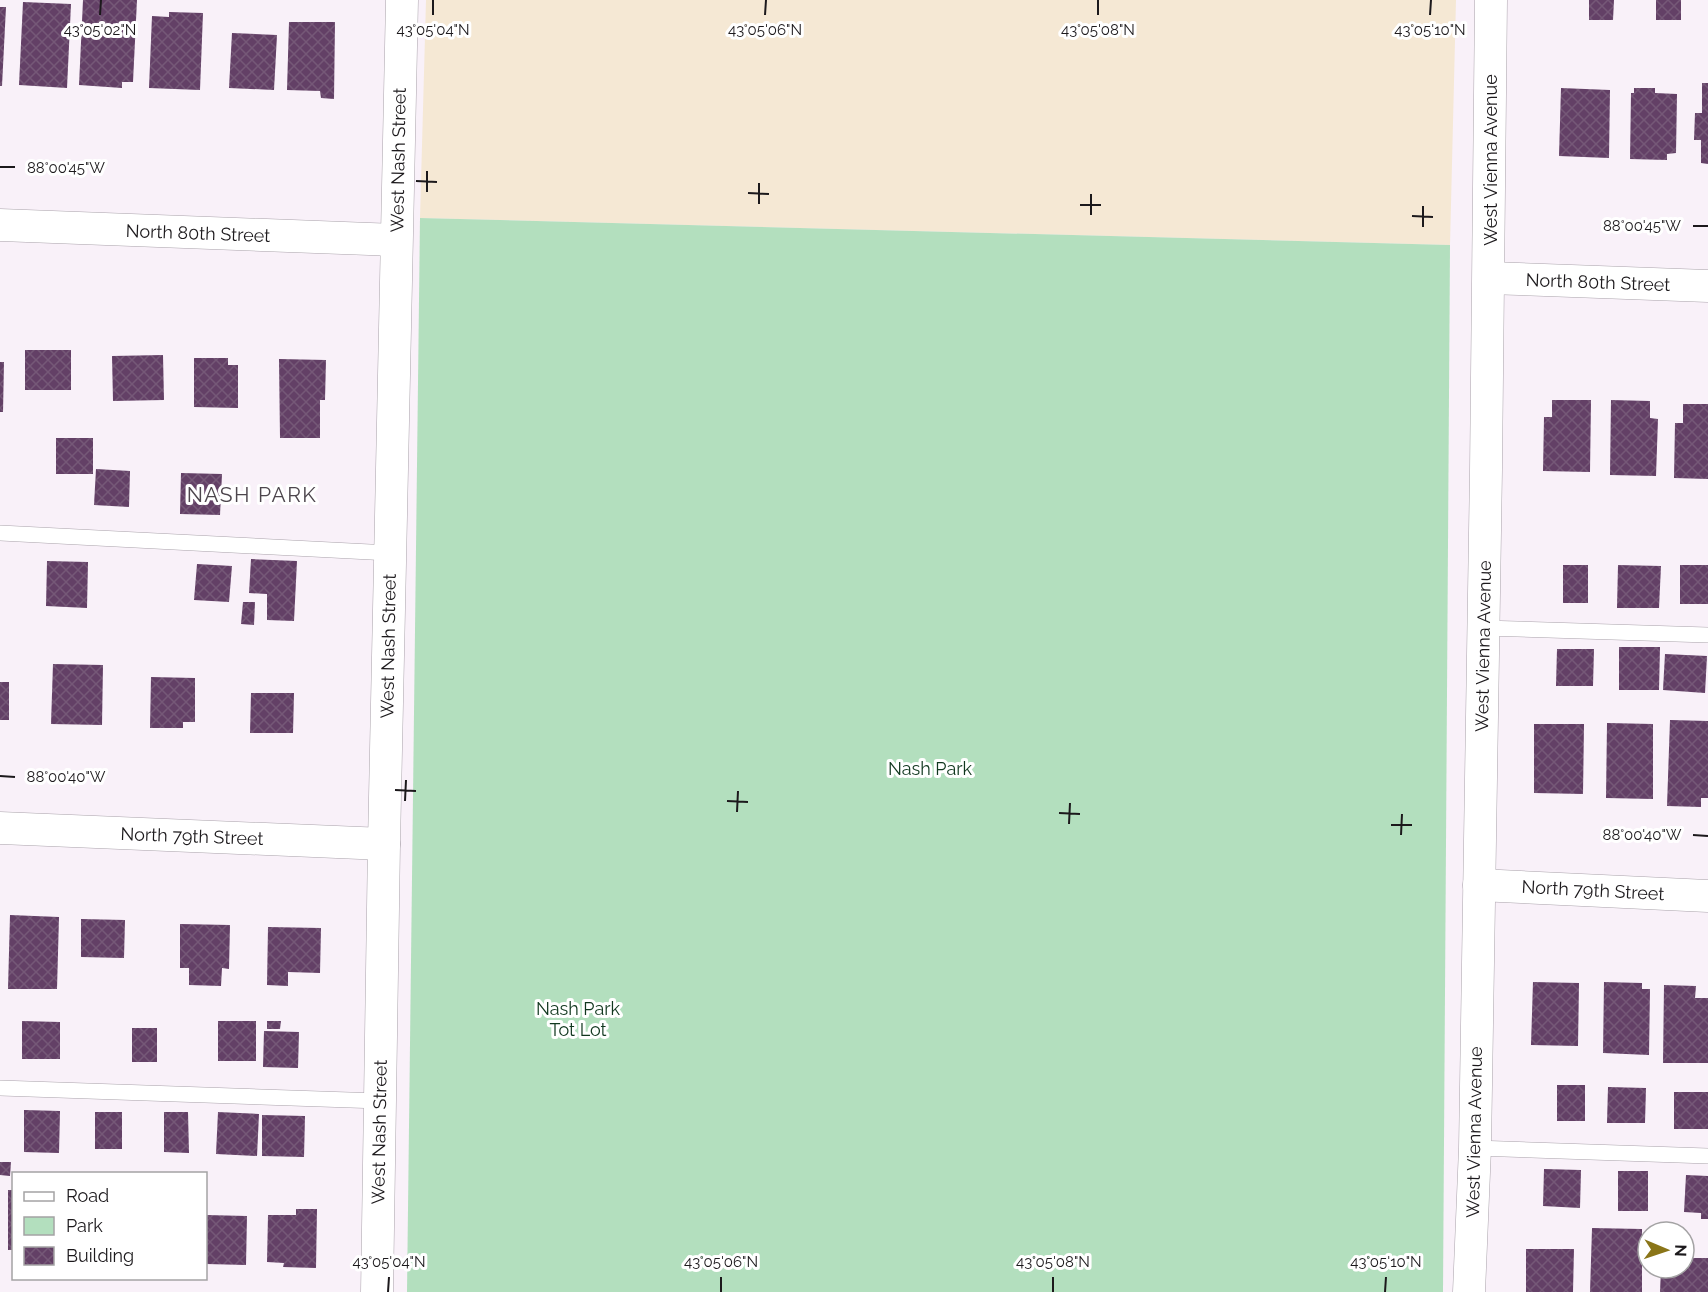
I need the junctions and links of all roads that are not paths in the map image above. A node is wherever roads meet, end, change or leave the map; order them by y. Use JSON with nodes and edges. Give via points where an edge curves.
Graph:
{"nodes":[{"id":1,"x":402,"y":0,"type":"edge"},
{"id":2,"x":1491,"y":0,"type":"edge"},
{"id":3,"x":0,"y":225,"type":"edge"},
{"id":4,"x":396,"y":240,"type":"junction"},
{"id":5,"x":1489,"y":278,"type":"junction"},
{"id":6,"x":1708,"y":286,"type":"edge"},
{"id":7,"x":0,"y":533,"type":"edge"},
{"id":8,"x":390,"y":553,"type":"junction"},
{"id":9,"x":1483,"y":628,"type":"junction"},
{"id":10,"x":1708,"y":635,"type":"edge"},
{"id":11,"x":0,"y":828,"type":"edge"},
{"id":12,"x":384,"y":844,"type":"junction"},
{"id":13,"x":1479,"y":885,"type":"junction"},
{"id":14,"x":1708,"y":896,"type":"edge"},
{"id":15,"x":0,"y":1088,"type":"edge"},
{"id":16,"x":380,"y":1101,"type":"junction"},
{"id":17,"x":1475,"y":1148,"type":"junction"},
{"id":18,"x":1708,"y":1156,"type":"edge"},
{"id":19,"x":376,"y":1292,"type":"edge"},
{"id":20,"x":1469,"y":1292,"type":"edge"}],
"edges":[{"from":1,"to":4,"type":"street","name":"West Nash Street"},
{"from":2,"to":5,"type":"street","name":"West Vienna Avenue"},
{"from":3,"to":4,"type":"street","name":"North 80th Street"},
{"from":4,"to":8,"type":"street","name":"West Nash Street"},
{"from":5,"to":6,"type":"street","name":"North 80th Street"},
{"from":5,"to":9,"type":"street","name":"West Vienna Avenue"},
{"from":7,"to":8,"type":"lane"},
{"from":8,"to":12,"type":"street","name":"West Nash Street"},
{"from":9,"to":10,"type":"lane"},
{"from":9,"to":13,"type":"street","name":"West Vienna Avenue"},
{"from":11,"to":12,"type":"street","name":"North 79th Street"},
{"from":12,"to":16,"type":"street","name":"West Nash Street"},
{"from":13,"to":14,"type":"street","name":"North 79th Street"},
{"from":13,"to":17,"type":"street","name":"West Vienna Avenue"},
{"from":15,"to":16,"type":"lane"},
{"from":16,"to":19,"type":"street","name":"West Nash Street"},
{"from":17,"to":18,"type":"lane"},
{"from":17,"to":20,"type":"street","name":"West Vienna Avenue"}]}
